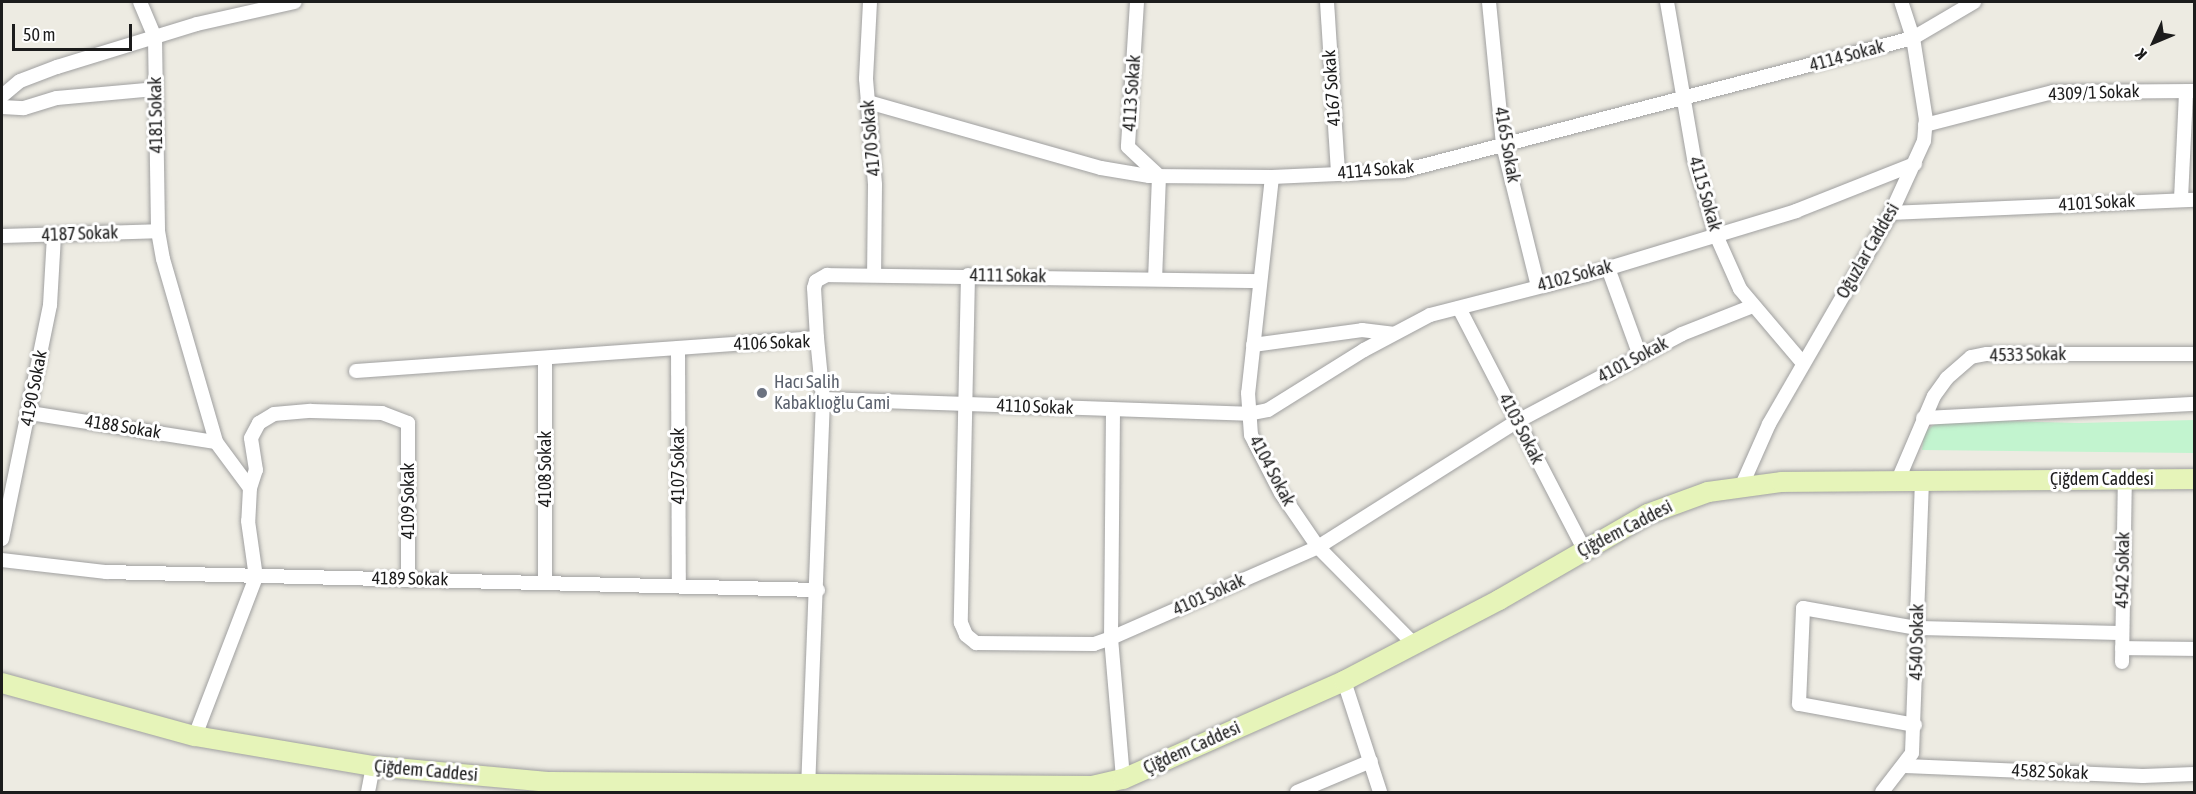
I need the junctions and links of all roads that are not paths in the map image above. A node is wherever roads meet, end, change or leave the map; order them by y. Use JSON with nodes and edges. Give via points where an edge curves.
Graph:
{"nodes":[{"id":1,"x":140,"y":2,"type":"edge"},
{"id":2,"x":295,"y":2,"type":"edge"},
{"id":3,"x":870,"y":2,"type":"edge"},
{"id":4,"x":1137,"y":2,"type":"edge"},
{"id":5,"x":1326,"y":2,"type":"edge"},
{"id":6,"x":1489,"y":2,"type":"edge"},
{"id":7,"x":1667,"y":2,"type":"edge"},
{"id":8,"x":1901,"y":2,"type":"edge"},
{"id":9,"x":1968,"y":3,"type":"edge"},
{"id":10,"x":155,"y":38,"type":"junction"},
{"id":11,"x":1912,"y":38,"type":"junction"},
{"id":12,"x":155,"y":89,"type":"junction"},
{"id":13,"x":2190,"y":91,"type":"edge"},
{"id":14,"x":2,"y":96,"type":"edge"},
{"id":15,"x":1682,"y":100,"type":"junction"},
{"id":16,"x":868,"y":102,"type":"junction"},
{"id":17,"x":2,"y":107,"type":"edge"},
{"id":18,"x":1925,"y":125,"type":"junction"},
{"id":19,"x":1503,"y":145,"type":"junction"},
{"id":20,"x":1916,"y":164,"type":"junction"},
{"id":21,"x":1338,"y":174,"type":"junction"},
{"id":22,"x":1160,"y":176,"type":"junction"},
{"id":23,"x":1272,"y":177,"type":"junction"},
{"id":24,"x":2188,"y":199,"type":"edge"},
{"id":25,"x":1891,"y":213,"type":"junction"},
{"id":26,"x":158,"y":231,"type":"junction"},
{"id":27,"x":54,"y":235,"type":"junction"},
{"id":28,"x":1716,"y":235,"type":"junction"},
{"id":29,"x":2,"y":236,"type":"edge"},
{"id":30,"x":1608,"y":268,"type":"junction"},
{"id":31,"x":874,"y":274,"type":"junction"},
{"id":32,"x":968,"y":275,"type":"junction"},
{"id":33,"x":1155,"y":279,"type":"junction"},
{"id":34,"x":1260,"y":281,"type":"junction"},
{"id":35,"x":1538,"y":286,"type":"junction"},
{"id":36,"x":1753,"y":306,"type":"junction"},
{"id":37,"x":1459,"y":308,"type":"junction"},
{"id":38,"x":1394,"y":334,"type":"junction"},
{"id":39,"x":817,"y":338,"type":"junction"},
{"id":40,"x":1253,"y":345,"type":"junction"},
{"id":41,"x":678,"y":348,"type":"junction"},
{"id":42,"x":2194,"y":354,"type":"edge"},
{"id":43,"x":1640,"y":356,"type":"junction"},
{"id":44,"x":545,"y":358,"type":"junction"},
{"id":45,"x":1802,"y":362,"type":"junction"},
{"id":46,"x":356,"y":371,"type":"dead end"},
{"id":47,"x":823,"y":399,"type":"junction"},
{"id":48,"x":968,"y":404,"type":"junction"},
{"id":49,"x":2194,"y":404,"type":"edge"},
{"id":50,"x":1113,"y":410,"type":"junction"},
{"id":51,"x":30,"y":412,"type":"junction"},
{"id":52,"x":1248,"y":414,"type":"junction"},
{"id":53,"x":1923,"y":418,"type":"junction"},
{"id":54,"x":1516,"y":422,"type":"junction"},
{"id":55,"x":216,"y":442,"type":"junction"},
{"id":56,"x":2125,"y":478,"type":"junction"},
{"id":57,"x":2194,"y":479,"type":"edge"},
{"id":58,"x":1898,"y":480,"type":"junction"},
{"id":59,"x":1922,"y":480,"type":"junction"},
{"id":60,"x":1742,"y":485,"type":"junction"},
{"id":61,"x":250,"y":488,"type":"junction"},
{"id":62,"x":2,"y":539,"type":"edge"},
{"id":63,"x":1318,"y":547,"type":"junction"},
{"id":64,"x":1584,"y":549,"type":"junction"},
{"id":65,"x":2,"y":560,"type":"edge"},
{"id":66,"x":256,"y":576,"type":"junction"},
{"id":67,"x":408,"y":579,"type":"junction"},
{"id":68,"x":545,"y":581,"type":"junction"},
{"id":69,"x":679,"y":584,"type":"junction"},
{"id":70,"x":818,"y":590,"type":"junction"},
{"id":71,"x":1917,"y":628,"type":"junction"},
{"id":72,"x":2122,"y":633,"type":"junction"},
{"id":73,"x":1111,"y":638,"type":"junction"},
{"id":74,"x":1416,"y":646,"type":"junction"},
{"id":75,"x":2122,"y":648,"type":"junction"},
{"id":76,"x":2194,"y":649,"type":"edge"},
{"id":77,"x":2122,"y":662,"type":"dead end"},
{"id":78,"x":1344,"y":681,"type":"junction"},
{"id":79,"x":2,"y":683,"type":"edge"},
{"id":80,"x":1915,"y":725,"type":"junction"},
{"id":81,"x":195,"y":736,"type":"junction"},
{"id":82,"x":1371,"y":761,"type":"junction"},
{"id":83,"x":374,"y":766,"type":"junction"},
{"id":84,"x":1905,"y":766,"type":"junction"},
{"id":85,"x":2194,"y":774,"type":"edge"},
{"id":86,"x":1123,"y":779,"type":"junction"},
{"id":87,"x":808,"y":789,"type":"edge"},
{"id":88,"x":1074,"y":790,"type":"edge"},
{"id":89,"x":368,"y":792,"type":"edge"},
{"id":90,"x":1297,"y":792,"type":"edge"},
{"id":91,"x":1381,"y":792,"type":"edge"},
{"id":92,"x":1882,"y":792,"type":"edge"}],
"edges":[{"from":1,"to":10,"type":"street","name":"4181 Sokak"},
{"from":2,"to":10,"type":"street","via":[[197,24]]},
{"from":3,"to":16,"type":"street","name":"4170 Sokak"},
{"from":4,"to":22,"type":"street","name":"4113 Sokak","via":[[1128,147]]},
{"from":5,"to":21,"type":"street","name":"4167 Sokak"},
{"from":6,"to":19,"type":"street","name":"4165 Sokak"},
{"from":7,"to":15,"type":"street","name":"4115 Sokak"},
{"from":8,"to":11,"type":"street","name":"Oğuzlar Caddesi"},
{"from":9,"to":11,"type":"street","name":"4114 Sokak"},
{"from":10,"to":12,"type":"street","name":"4181 Sokak"},
{"from":10,"to":14,"type":"street","via":[[20,81]]},
{"from":11,"to":15,"type":"street","name":"4114 Sokak"},
{"from":11,"to":18,"type":"street","name":"Oğuzlar Caddesi"},
{"from":12,"to":17,"type":"street","via":[[57,98],[24,108]]},
{"from":12,"to":26,"type":"street","name":"4181 Sokak"},
{"from":13,"to":18,"type":"street","name":"4309/1 Sokak","via":[[2053,92]]},
{"from":13,"to":24,"type":"street"},
{"from":15,"to":19,"type":"street","name":"4114 Sokak"},
{"from":15,"to":28,"type":"street","name":"4115 Sokak"},
{"from":16,"to":22,"type":"street","name":"4114 Sokak","via":[[1101,168]]},
{"from":16,"to":31,"type":"street","name":"4170 Sokak","via":[[875,185]]},
{"from":18,"to":20,"type":"street","name":"Oğuzlar Caddesi"},
{"from":19,"to":21,"type":"street","name":"4114 Sokak","via":[[1403,171]]},
{"from":19,"to":35,"type":"street","name":"4165 Sokak"},
{"from":20,"to":25,"type":"street","name":"Oğuzlar Caddesi"},
{"from":20,"to":28,"type":"street","name":"4102 Sokak","via":[[1796,211]]},
{"from":21,"to":23,"type":"street","name":"4114 Sokak"},
{"from":22,"to":23,"type":"street","name":"4114 Sokak"},
{"from":22,"to":33,"type":"street"},
{"from":23,"to":34,"type":"street","name":"4104 Sokak"},
{"from":24,"to":25,"type":"street","name":"4101 Sokak"},
{"from":25,"to":45,"type":"street","name":"Oğuzlar Caddesi"},
{"from":26,"to":27,"type":"street","name":"4187 Sokak"},
{"from":26,"to":55,"type":"street","name":"4181 Sokak"},
{"from":27,"to":29,"type":"street","name":"4187 Sokak"},
{"from":27,"to":51,"type":"street","name":"4190 Sokak","via":[[50,305]]},
{"from":28,"to":30,"type":"street","name":"4102 Sokak"},
{"from":28,"to":36,"type":"street","name":"4115 Sokak","via":[[1740,289]]},
{"from":30,"to":35,"type":"street","name":"4102 Sokak"},
{"from":30,"to":43,"type":"street"},
{"from":31,"to":32,"type":"street","name":"4111 Sokak"},
{"from":31,"to":39,"type":"street","name":"4111 Sokak","via":[[827,275],[816,281]]},
{"from":32,"to":33,"type":"street","name":"4111 Sokak"},
{"from":32,"to":48,"type":"street","name":"4101 Sokak"},
{"from":33,"to":34,"type":"street","name":"4111 Sokak"},
{"from":34,"to":40,"type":"street","name":"4104 Sokak"},
{"from":35,"to":37,"type":"street","name":"4102 Sokak"},
{"from":36,"to":43,"type":"street","name":"4101 Sokak","via":[[1682,334]]},
{"from":36,"to":45,"type":"street","name":"4115 Sokak"},
{"from":37,"to":38,"type":"street","name":"4102 Sokak","via":[[1430,315]]},
{"from":37,"to":54,"type":"street","name":"4103 Sokak"},
{"from":38,"to":40,"type":"street","via":[[1362,330]]},
{"from":38,"to":52,"type":"street","name":"4102 Sokak","via":[[1268,410]]},
{"from":39,"to":41,"type":"street","name":"4106 Sokak"},
{"from":39,"to":47,"type":"street","name":"4106 Sokak"},
{"from":40,"to":52,"type":"street","name":"4104 Sokak"},
{"from":41,"to":44,"type":"street","name":"4106 Sokak"},
{"from":41,"to":69,"type":"street","name":"4107 Sokak"},
{"from":42,"to":53,"type":"street","name":"4533 Sokak","via":[[1971,357],[1947,378]]},
{"from":43,"to":54,"type":"street","name":"4101 Sokak"},
{"from":44,"to":46,"type":"street","name":"4106 Sokak"},
{"from":44,"to":68,"type":"street","name":"4108 Sokak"},
{"from":45,"to":60,"type":"street","name":"Oğuzlar Caddesi"},
{"from":47,"to":48,"type":"street","name":"4110 Sokak"},
{"from":47,"to":70,"type":"street","name":"4106 Sokak"},
{"from":48,"to":50,"type":"street","name":"4110 Sokak"},
{"from":48,"to":73,"type":"street","name":"4101 Sokak","via":[[961,623],[966,635],[976,644],[1094,644]]},
{"from":49,"to":53,"type":"street"},
{"from":50,"to":52,"type":"street","name":"4110 Sokak"},
{"from":50,"to":73,"type":"street"},
{"from":51,"to":55,"type":"street","name":"4188 Sokak"},
{"from":51,"to":62,"type":"street","name":"4190 Sokak"},
{"from":52,"to":63,"type":"street","name":"4104 Sokak","via":[[1251,435],[1264,463]]},
{"from":53,"to":58,"type":"street","name":"4533 Sokak"},
{"from":54,"to":63,"type":"street","name":"4101 Sokak"},
{"from":54,"to":64,"type":"street","name":"4103 Sokak"},
{"from":55,"to":61,"type":"street"},
{"from":56,"to":57,"type":"street","name":"Çiğdem Caddesi"},
{"from":56,"to":59,"type":"street","name":"Çiğdem Caddesi"},
{"from":56,"to":72,"type":"street","name":"4542 Sokak"},
{"from":58,"to":59,"type":"street","name":"Çiğdem Caddesi"},
{"from":58,"to":60,"type":"street","name":"Çiğdem Caddesi"},
{"from":59,"to":71,"type":"street","name":"4540 Sokak"},
{"from":60,"to":64,"type":"street","name":"Çiğdem Caddesi","via":[[1679,501]]},
{"from":61,"to":66,"type":"street","via":[[248,521]]},
{"from":61,"to":67,"type":"street","name":"4109 Sokak","via":[[256,470],[251,438],[259,423],[274,414],[382,413],[408,423]]},
{"from":63,"to":73,"type":"street","name":"4101 Sokak"},
{"from":63,"to":74,"type":"street","name":"4104 Sokak"},
{"from":64,"to":74,"type":"street","name":"Çiğdem Caddesi"},
{"from":65,"to":66,"type":"street","name":"4189 Sokak","via":[[106,572]]},
{"from":66,"to":67,"type":"street","name":"4189 Sokak"},
{"from":66,"to":81,"type":"street"},
{"from":67,"to":68,"type":"street","name":"4189 Sokak"},
{"from":68,"to":69,"type":"street","name":"4189 Sokak"},
{"from":69,"to":70,"type":"street","name":"4189 Sokak"},
{"from":70,"to":87,"type":"street","name":"4106 Sokak"},
{"from":71,"to":72,"type":"street"},
{"from":71,"to":80,"type":"street","name":"4540 Sokak"},
{"from":71,"to":80,"type":"street","via":[[1803,608],[1799,704]]},
{"from":72,"to":75,"type":"street","name":"4542 Sokak"},
{"from":73,"to":86,"type":"street"},
{"from":74,"to":78,"type":"street","name":"Çiğdem Caddesi"},
{"from":75,"to":76,"type":"street"},
{"from":75,"to":77,"type":"street","name":"4542 Sokak"},
{"from":78,"to":82,"type":"street"},
{"from":78,"to":86,"type":"street","name":"Çiğdem Caddesi"},
{"from":79,"to":81,"type":"street","name":"Çiğdem Caddesi"},
{"from":80,"to":84,"type":"street","name":"4540 Sokak","via":[[1912,753]]},
{"from":81,"to":83,"type":"street","name":"Çiğdem Caddesi"},
{"from":82,"to":90,"type":"street"},
{"from":82,"to":91,"type":"street"},
{"from":83,"to":87,"type":"street","name":"Çiğdem Caddesi","via":[[550,782]]},
{"from":83,"to":89,"type":"street"},
{"from":84,"to":85,"type":"street","name":"4582 Sokak","via":[[2143,776]]},
{"from":84,"to":92,"type":"street","name":"4540 Sokak"},
{"from":86,"to":88,"type":"street","name":"Çiğdem Caddesi"},
{"from":87,"to":88,"type":"street","name":"Çiğdem Caddesi"}]}
